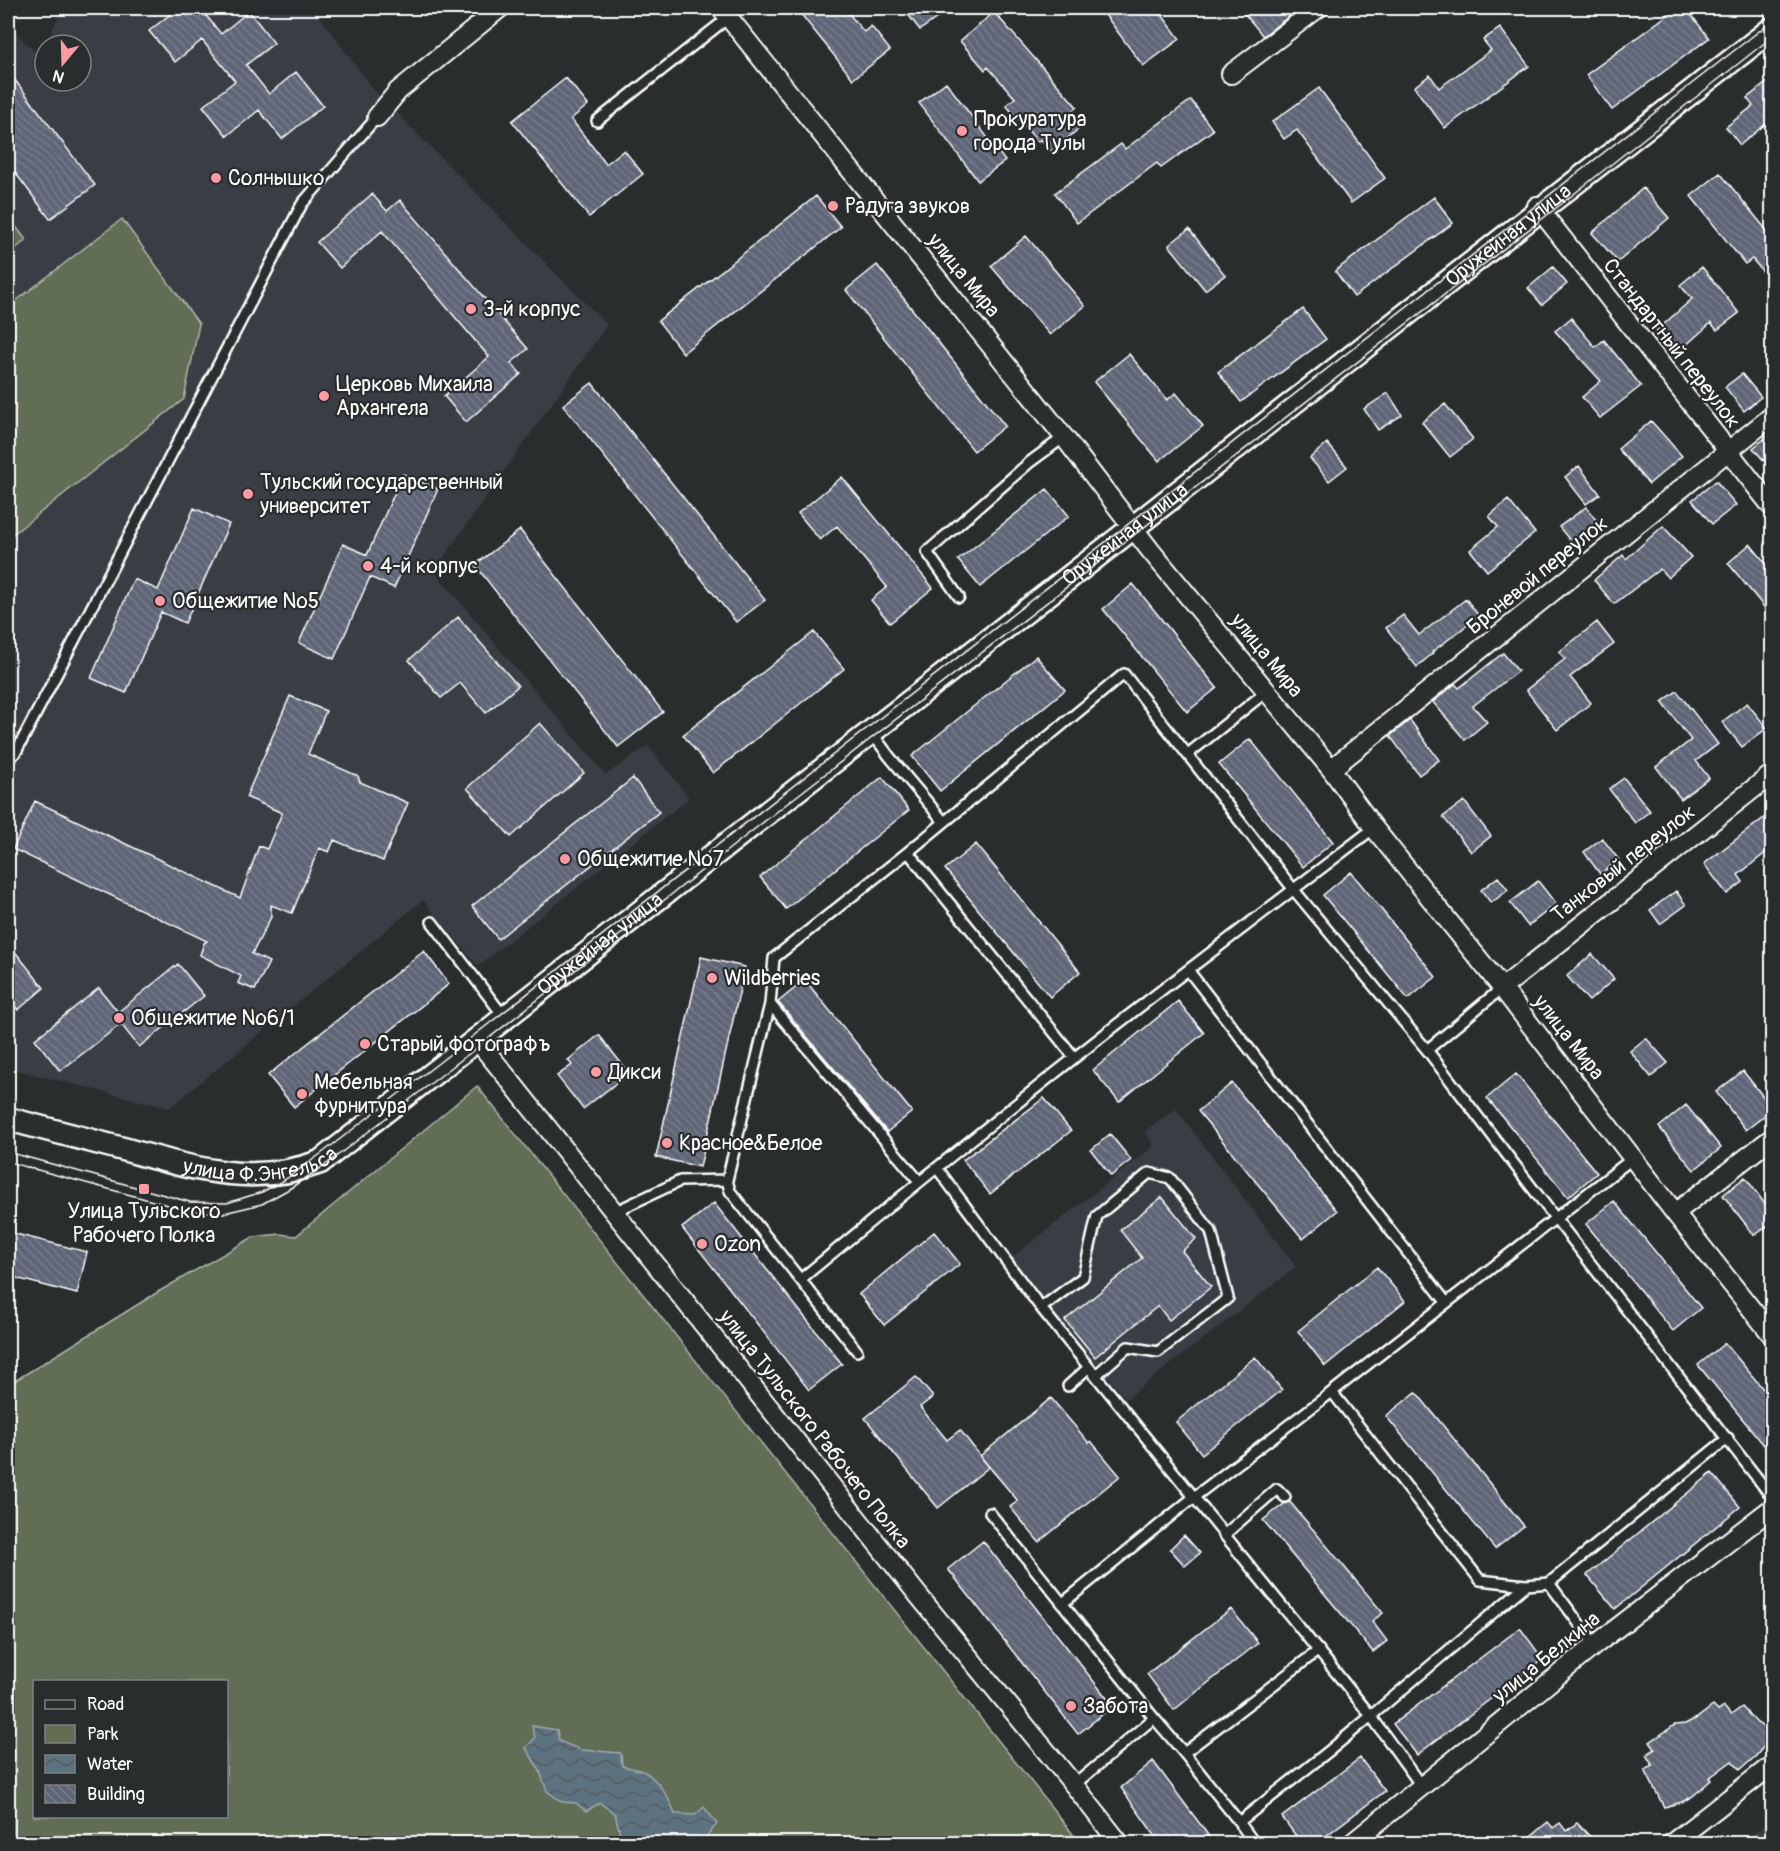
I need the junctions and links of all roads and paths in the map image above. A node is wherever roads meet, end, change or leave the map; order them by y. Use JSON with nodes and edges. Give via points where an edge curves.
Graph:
{"nodes":[{"id":1,"x":500,"y":8,"type":"edge"},
{"id":2,"x":1318,"y":8,"type":"edge"},
{"id":3,"x":725,"y":12,"type":"edge"},
{"id":4,"x":1773,"y":29,"type":"edge"},
{"id":5,"x":1231,"y":74,"type":"dead end"},
{"id":6,"x":377,"y":117,"type":"joint"},
{"id":7,"x":597,"y":122,"type":"dead end"},
{"id":8,"x":1539,"y":208,"type":"junction"},
{"id":9,"x":1773,"y":417,"type":"edge"},
{"id":10,"x":1064,"y":437,"type":"junction"},
{"id":11,"x":1728,"y":451,"type":"junction"},
{"id":12,"x":1773,"y":507,"type":"edge"},
{"id":13,"x":1134,"y":528,"type":"junction"},
{"id":14,"x":959,"y":597,"type":"dead end"},
{"id":15,"x":1267,"y":691,"type":"junction"},
{"id":16,"x":871,"y":732,"type":"junction"},
{"id":17,"x":8,"y":741,"type":"edge"},
{"id":18,"x":16,"y":752,"type":"junction"},
{"id":19,"x":1188,"y":754,"type":"junction"},
{"id":20,"x":8,"y":759,"type":"edge"},
{"id":21,"x":1331,"y":769,"type":"junction"},
{"id":22,"x":1773,"y":774,"type":"edge"},
{"id":23,"x":944,"y":822,"type":"junction"},
{"id":24,"x":1374,"y":828,"type":"junction"},
{"id":25,"x":908,"y":852,"type":"junction"},
{"id":26,"x":1294,"y":890,"type":"junction"},
{"id":27,"x":432,"y":922,"type":"dead end"},
{"id":28,"x":1188,"y":970,"type":"junction"},
{"id":29,"x":1502,"y":988,"type":"junction"},
{"id":30,"x":770,"y":1004,"type":"junction"},
{"id":31,"x":505,"y":1018,"type":"junction"},
{"id":32,"x":477,"y":1040,"type":"junction"},
{"id":33,"x":1427,"y":1050,"type":"junction"},
{"id":34,"x":1074,"y":1057,"type":"junction"},
{"id":35,"x":8,"y":1119,"type":"edge"},
{"id":36,"x":1773,"y":1138,"type":"edge"},
{"id":37,"x":1633,"y":1158,"type":"junction"},
{"id":38,"x":937,"y":1168,"type":"junction"},
{"id":39,"x":727,"y":1180,"type":"junction"},
{"id":40,"x":919,"y":1181,"type":"junction"},
{"id":41,"x":614,"y":1212,"type":"junction"},
{"id":42,"x":1675,"y":1213,"type":"junction"},
{"id":43,"x":1556,"y":1219,"type":"junction"},
{"id":44,"x":801,"y":1279,"type":"junction"},
{"id":45,"x":1446,"y":1302,"type":"junction"},
{"id":46,"x":1041,"y":1308,"type":"junction"},
{"id":47,"x":1773,"y":1335,"type":"edge"},
{"id":48,"x":857,"y":1351,"type":"dead end"},
{"id":49,"x":1088,"y":1368,"type":"junction"},
{"id":50,"x":1095,"y":1376,"type":"junction"},
{"id":51,"x":1068,"y":1386,"type":"dead end"},
{"id":52,"x":1332,"y":1392,"type":"junction"},
{"id":53,"x":1728,"y":1438,"type":"junction"},
{"id":54,"x":1194,"y":1497,"type":"junction"},
{"id":55,"x":1285,"y":1497,"type":"dead end"},
{"id":56,"x":1773,"y":1497,"type":"edge"},
{"id":57,"x":1773,"y":1508,"type":"edge"},
{"id":58,"x":990,"y":1513,"type":"dead end"},
{"id":59,"x":1224,"y":1535,"type":"junction"},
{"id":60,"x":1549,"y":1583,"type":"junction"},
{"id":61,"x":1526,"y":1585,"type":"junction"},
{"id":62,"x":1063,"y":1603,"type":"junction"},
{"id":63,"x":1595,"y":1645,"type":"junction"},
{"id":64,"x":1319,"y":1650,"type":"junction"},
{"id":65,"x":1371,"y":1716,"type":"junction"},
{"id":66,"x":1154,"y":1718,"type":"junction"},
{"id":67,"x":1184,"y":1753,"type":"junction"},
{"id":68,"x":1773,"y":1765,"type":"edge"},
{"id":69,"x":1074,"y":1785,"type":"junction"},
{"id":70,"x":1422,"y":1787,"type":"junction"},
{"id":71,"x":1239,"y":1822,"type":"junction"},
{"id":72,"x":1120,"y":1844,"type":"edge"},
{"id":73,"x":1255,"y":1844,"type":"edge"},
{"id":74,"x":1351,"y":1844,"type":"edge"},
{"id":75,"x":1671,"y":1844,"type":"edge"}],
"edges":[{"from":1,"to":6,"type":"street","via":[[398,91]]},
{"from":2,"to":5,"type":"street"},
{"from":3,"to":7,"type":"lane"},
{"from":3,"to":10,"type":"street","name":"улица Мира"},
{"from":4,"to":8,"type":"street","name":"Оружейная улица"},
{"from":6,"to":18,"type":"lane","via":[[302,204]]},
{"from":8,"to":11,"type":"street","name":"Стандартный переулок"},
{"from":8,"to":13,"type":"street","name":"Оружейная улица"},
{"from":9,"to":11,"type":"street","name":"Броневой переулок"},
{"from":10,"to":13,"type":"street","name":"улица Мира"},
{"from":10,"to":14,"type":"lane","via":[[927,552]]},
{"from":11,"to":12,"type":"street","name":"Стандартный переулок"},
{"from":11,"to":21,"type":"street","name":"Броневой переулок"},
{"from":13,"to":15,"type":"street","name":"улица Мира"},
{"from":13,"to":16,"type":"street","name":"Оружейная улица"},
{"from":15,"to":19,"type":"lane"},
{"from":15,"to":21,"type":"street","name":"улица Мира"},
{"from":16,"to":23,"type":"lane"},
{"from":16,"to":31,"type":"street","name":"Оружейная улица"},
{"from":17,"to":18,"type":"lane"},
{"from":18,"to":20,"type":"lane"},
{"from":19,"to":23,"type":"lane","via":[[1124,674]]},
{"from":19,"to":26,"type":"lane"},
{"from":21,"to":24,"type":"street","name":"улица Мира"},
{"from":22,"to":29,"type":"street","name":"Танковый переулок"},
{"from":23,"to":25,"type":"lane"},
{"from":24,"to":26,"type":"lane"},
{"from":24,"to":29,"type":"street","name":"улица Мира"},
{"from":25,"to":30,"type":"lane","via":[[774,958]]},
{"from":25,"to":34,"type":"lane"},
{"from":26,"to":28,"type":"lane"},
{"from":26,"to":33,"type":"lane"},
{"from":27,"to":31,"type":"lane"},
{"from":28,"to":34,"type":"lane"},
{"from":28,"to":45,"type":"lane"},
{"from":29,"to":33,"type":"lane"},
{"from":29,"to":37,"type":"street","name":"улица Мира"},
{"from":30,"to":39,"type":"lane"},
{"from":30,"to":40,"type":"lane"},
{"from":31,"to":32,"type":"street","name":"Оружейная улица"},
{"from":32,"to":35,"type":"street","name":"улица Ф.Энгельса","via":[[320,1162],[299,1170],[228,1174]]},
{"from":32,"to":41,"type":"street","name":"улица Тульского Рабочего Полка"},
{"from":33,"to":43,"type":"lane"},
{"from":34,"to":38,"type":"lane"},
{"from":36,"to":42,"type":"street"},
{"from":37,"to":42,"type":"street","name":"улица Мира"},
{"from":37,"to":43,"type":"lane"},
{"from":38,"to":40,"type":"lane"},
{"from":38,"to":46,"type":"lane"},
{"from":39,"to":41,"type":"lane","via":[[680,1181]]},
{"from":39,"to":44,"type":"lane","via":[[730,1191]]},
{"from":40,"to":44,"type":"lane"},
{"from":41,"to":69,"type":"street","name":"улица Тульского Рабочего Полка"},
{"from":42,"to":47,"type":"street","name":"улица Мира"},
{"from":43,"to":45,"type":"lane"},
{"from":43,"to":53,"type":"lane"},
{"from":44,"to":48,"type":"lane"},
{"from":45,"to":52,"type":"lane"},
{"from":46,"to":49,"type":"lane"},
{"from":46,"to":50,"type":"lane","via":[[1083,1277],[1096,1216],[1149,1173],[1170,1178],[1211,1231],[1228,1298],[1158,1352],[1128,1347]]},
{"from":49,"to":50,"type":"lane"},
{"from":49,"to":51,"type":"lane"},
{"from":50,"to":54,"type":"lane"},
{"from":52,"to":54,"type":"lane"},
{"from":52,"to":61,"type":"lane","via":[[1480,1580]]},
{"from":53,"to":56,"type":"lane"},
{"from":53,"to":60,"type":"lane"},
{"from":54,"to":59,"type":"lane"},
{"from":54,"to":62,"type":"lane"},
{"from":55,"to":59,"type":"lane","via":[[1277,1489]]},
{"from":57,"to":63,"type":"street","name":"улица Белкина"},
{"from":58,"to":62,"type":"lane"},
{"from":59,"to":64,"type":"lane"},
{"from":60,"to":61,"type":"lane"},
{"from":60,"to":63,"type":"lane"},
{"from":61,"to":65,"type":"lane"},
{"from":62,"to":66,"type":"lane"},
{"from":63,"to":70,"type":"street","name":"улица Белкина"},
{"from":64,"to":65,"type":"lane"},
{"from":64,"to":67,"type":"lane"},
{"from":65,"to":70,"type":"lane"},
{"from":65,"to":71,"type":"lane"},
{"from":66,"to":67,"type":"lane"},
{"from":66,"to":69,"type":"lane"},
{"from":67,"to":71,"type":"lane"},
{"from":68,"to":75,"type":"street"},
{"from":69,"to":72,"type":"street","name":"улица Тульского Рабочего Полка"},
{"from":70,"to":74,"type":"street","name":"улица Белкина"},
{"from":71,"to":73,"type":"lane"}]}
